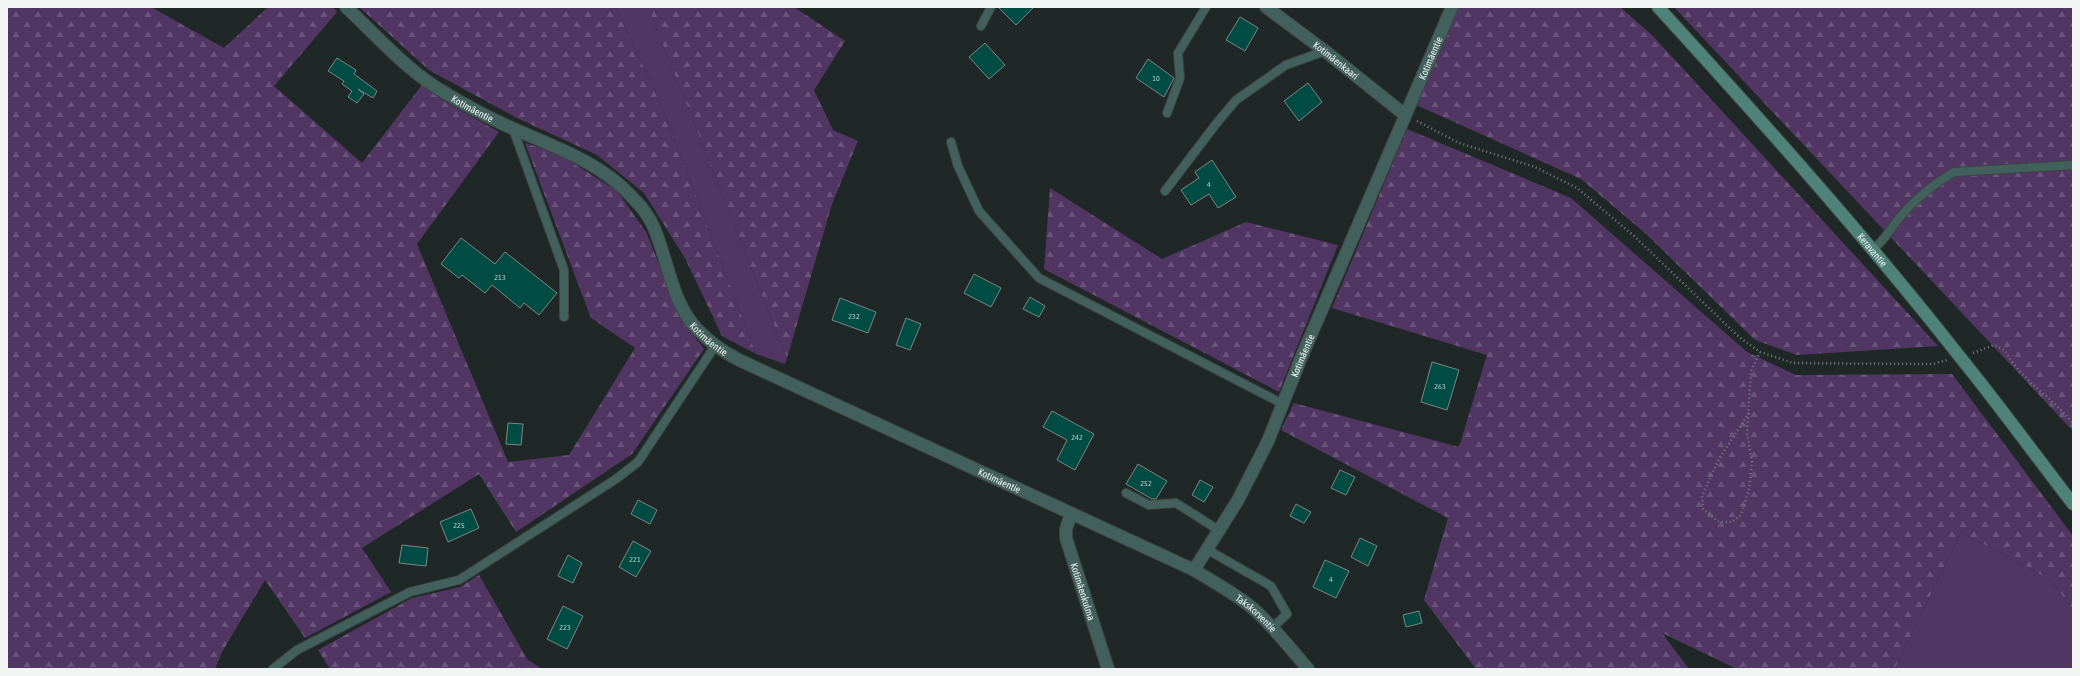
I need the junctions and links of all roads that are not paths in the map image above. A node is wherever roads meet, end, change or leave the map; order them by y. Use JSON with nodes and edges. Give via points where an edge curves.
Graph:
{"nodes":[{"id":1,"x":346,"y":7,"type":"edge"},
{"id":2,"x":991,"y":7,"type":"edge"},
{"id":3,"x":1206,"y":7,"type":"edge"},
{"id":4,"x":1266,"y":7,"type":"edge"},
{"id":5,"x":1452,"y":7,"type":"edge"},
{"id":6,"x":1658,"y":7,"type":"edge"},
{"id":7,"x":981,"y":26,"type":"dead end"},
{"id":8,"x":1325,"y":51,"type":"junction"},
{"id":9,"x":1167,"y":114,"type":"dead end"},
{"id":10,"x":1405,"y":115,"type":"junction"},
{"id":11,"x":513,"y":129,"type":"junction"},
{"id":12,"x":951,"y":142,"type":"dead end"},
{"id":13,"x":2073,"y":165,"type":"edge"},
{"id":14,"x":1165,"y":191,"type":"dead end"},
{"id":15,"x":1873,"y":250,"type":"junction"},
{"id":16,"x":564,"y":317,"type":"dead end"},
{"id":17,"x":715,"y":346,"type":"junction"},
{"id":18,"x":1283,"y":404,"type":"junction"},
{"id":19,"x":1126,"y":493,"type":"dead end"},
{"id":20,"x":2073,"y":504,"type":"edge"},
{"id":21,"x":1071,"y":514,"type":"junction"},
{"id":22,"x":1220,"y":531,"type":"junction"},
{"id":23,"x":1208,"y":550,"type":"junction"},
{"id":24,"x":1194,"y":570,"type":"junction"},
{"id":25,"x":1272,"y":628,"type":"junction"},
{"id":26,"x":273,"y":669,"type":"edge"},
{"id":27,"x":1108,"y":669,"type":"edge"},
{"id":28,"x":1308,"y":669,"type":"edge"}],
"edges":[{"from":1,"to":11,"type":"street","name":"Kotimäentie","via":[[416,72],[445,93]]},
{"from":2,"to":7,"type":"lane"},
{"from":3,"to":9,"type":"lane","via":[[1178,53],[1180,78]]},
{"from":4,"to":8,"type":"street","name":"Kotimäenkaari"},
{"from":5,"to":10,"type":"street","name":"Kotimäentie"},
{"from":6,"to":15,"type":"main road","name":"Keravantie","via":[[1752,110]]},
{"from":8,"to":10,"type":"street","name":"Kotimäenkaari"},
{"from":8,"to":14,"type":"lane","via":[[1286,65],[1236,100]]},
{"from":10,"to":18,"type":"street","name":"Kotimäentie"},
{"from":11,"to":16,"type":"lane","via":[[564,270]]},
{"from":11,"to":17,"type":"street","name":"Kotimäentie","via":[[562,149],[593,166],[617,182],[634,198],[654,227],[671,280],[685,311],[696,329]]},
{"from":12,"to":18,"type":"lane","via":[[958,166],[979,211],[1039,278]]},
{"from":13,"to":15,"type":"lane","via":[[1954,172],[1938,181],[1900,217],[1884,240]]},
{"from":15,"to":20,"type":"main road","name":"Keravantie","via":[[1960,356]]},
{"from":17,"to":21,"type":"street","name":"Kotimäentie","via":[[739,360]]},
{"from":17,"to":26,"type":"lane","via":[[638,462],[616,479],[458,580],[410,592],[297,650]]},
{"from":18,"to":22,"type":"street","name":"Kotimäentie","via":[[1264,448]]},
{"from":19,"to":22,"type":"lane","via":[[1149,505],[1176,503]]},
{"from":21,"to":24,"type":"street","name":"Kotimäentie"},
{"from":21,"to":27,"type":"street","name":"Kotimäenkulma","via":[[1066,538]]},
{"from":22,"to":23,"type":"street","name":"Kotimäentie"},
{"from":23,"to":24,"type":"street","name":"Kotimäentie"},
{"from":23,"to":25,"type":"lane","via":[[1272,586],[1286,614]]},
{"from":24,"to":25,"type":"street","name":"Takskorventie","via":[[1234,595]]},
{"from":25,"to":28,"type":"street","name":"Takskorventie"}]}
